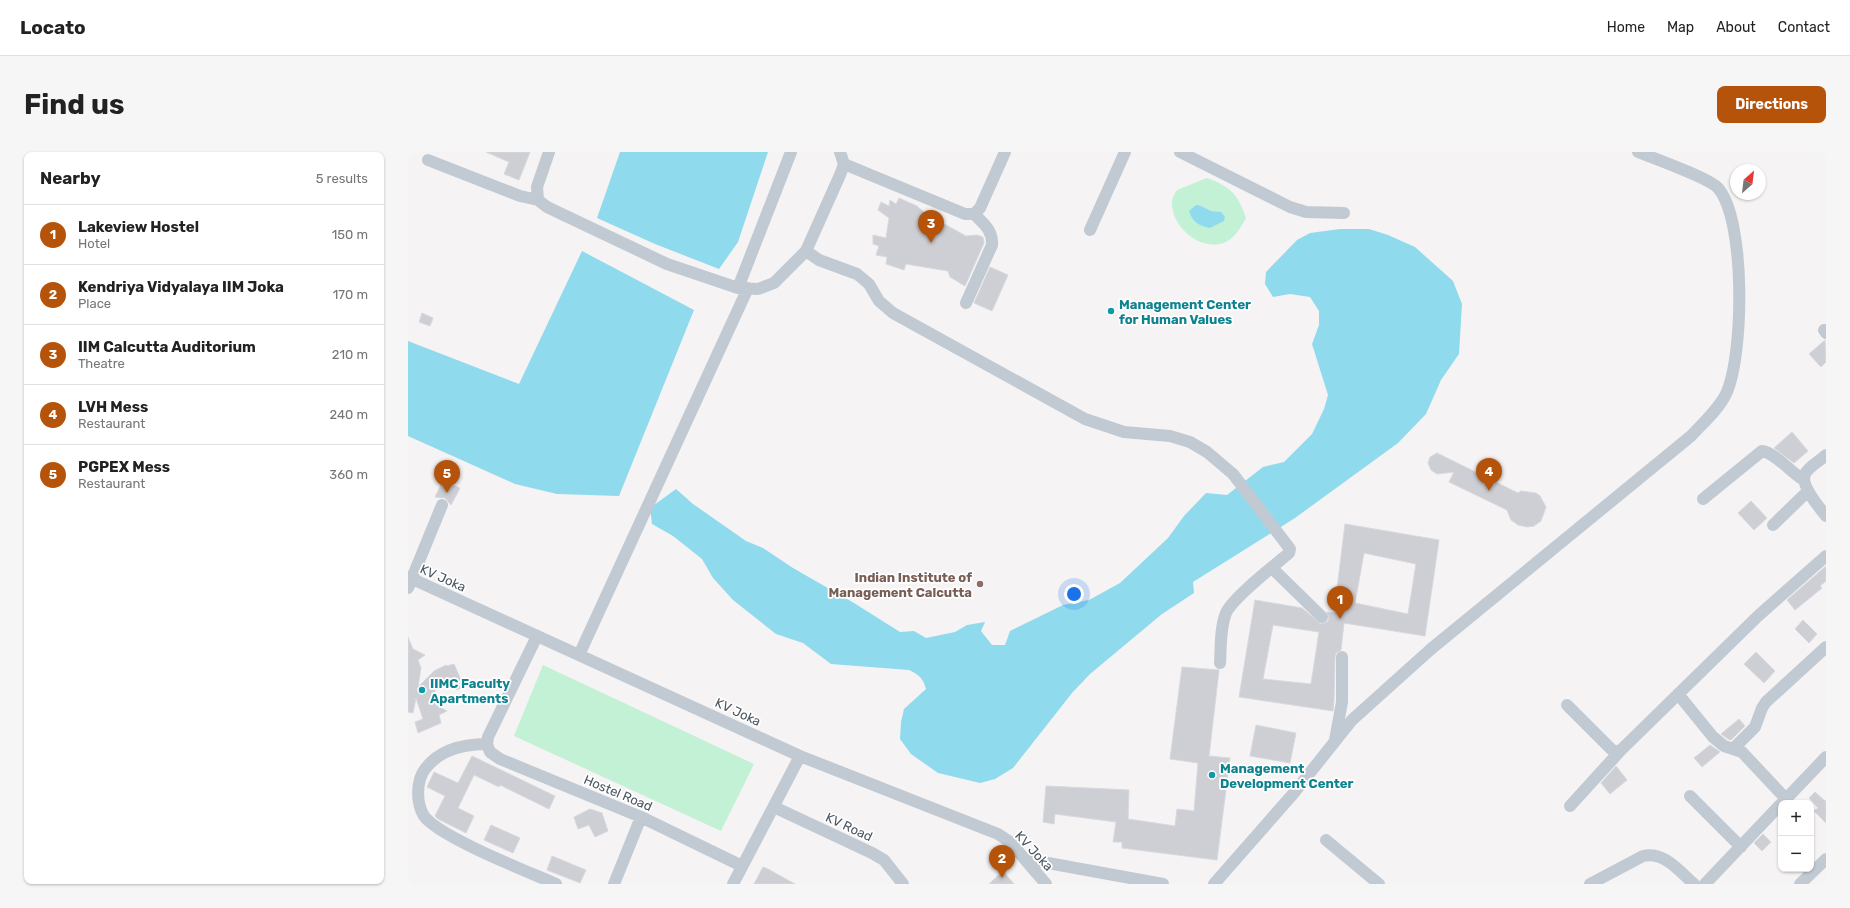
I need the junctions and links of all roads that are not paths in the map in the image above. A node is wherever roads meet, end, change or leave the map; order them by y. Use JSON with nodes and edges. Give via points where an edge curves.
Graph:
{"nodes":[{"id":1,"x":550,"y":152,"type":"edge"},
{"id":2,"x":791,"y":152,"type":"edge"},
{"id":3,"x":1005,"y":152,"type":"edge"},
{"id":4,"x":1125,"y":152,"type":"edge"},
{"id":5,"x":1180,"y":152,"type":"edge"},
{"id":6,"x":1638,"y":152,"type":"edge"},
{"id":7,"x":842,"y":158,"type":"edge"},
{"id":8,"x":428,"y":160,"type":"dead end"},
{"id":9,"x":538,"y":200,"type":"junction"},
{"id":10,"x":1344,"y":213,"type":"dead end"},
{"id":11,"x":974,"y":214,"type":"junction"},
{"id":12,"x":1090,"y":230,"type":"dead end"},
{"id":13,"x":806,"y":251,"type":"junction"},
{"id":14,"x":743,"y":288,"type":"junction"},
{"id":15,"x":966,"y":303,"type":"dead end"},
{"id":16,"x":1826,"y":455,"type":"edge"},
{"id":17,"x":1806,"y":486,"type":"junction"},
{"id":18,"x":1703,"y":499,"type":"dead end"},
{"id":19,"x":442,"y":505,"type":"dead end"},
{"id":20,"x":1826,"y":516,"type":"edge"},
{"id":21,"x":1773,"y":525,"type":"dead end"},
{"id":22,"x":1826,"y":556,"type":"edge"},
{"id":23,"x":1272,"y":568,"type":"junction"},
{"id":24,"x":410,"y":582,"type":"edge"},
{"id":25,"x":1322,"y":617,"type":"dead end"},
{"id":26,"x":537,"y":636,"type":"junction"},
{"id":27,"x":1826,"y":647,"type":"edge"},
{"id":28,"x":579,"y":655,"type":"junction"},
{"id":29,"x":1342,"y":658,"type":"dead end"},
{"id":30,"x":1220,"y":663,"type":"dead end"},
{"id":31,"x":1678,"y":694,"type":"junction"},
{"id":32,"x":1567,"y":705,"type":"dead end"},
{"id":33,"x":1335,"y":742,"type":"junction"},
{"id":34,"x":487,"y":744,"type":"junction"},
{"id":35,"x":1734,"y":748,"type":"junction"},
{"id":36,"x":1621,"y":750,"type":"junction"},
{"id":37,"x":800,"y":756,"type":"junction"},
{"id":38,"x":1826,"y":757,"type":"edge"},
{"id":39,"x":1690,"y":796,"type":"dead end"},
{"id":40,"x":1781,"y":800,"type":"edge"},
{"id":41,"x":1785,"y":800,"type":"edge"},
{"id":42,"x":1570,"y":806,"type":"dead end"},
{"id":43,"x":774,"y":807,"type":"junction"},
{"id":44,"x":1778,"y":807,"type":"edge"},
{"id":45,"x":641,"y":817,"type":"junction"},
{"id":46,"x":1326,"y":840,"type":"dead end"},
{"id":47,"x":1741,"y":847,"type":"junction"},
{"id":48,"x":1026,"y":859,"type":"junction"},
{"id":49,"x":1826,"y":859,"type":"edge"},
{"id":50,"x":742,"y":866,"type":"junction"},
{"id":51,"x":556,"y":884,"type":"edge"},
{"id":52,"x":614,"y":884,"type":"edge"},
{"id":53,"x":733,"y":884,"type":"edge"},
{"id":54,"x":903,"y":884,"type":"edge"},
{"id":55,"x":1046,"y":884,"type":"edge"},
{"id":56,"x":1163,"y":884,"type":"edge"},
{"id":57,"x":1214,"y":884,"type":"edge"},
{"id":58,"x":1379,"y":884,"type":"edge"},
{"id":59,"x":1590,"y":884,"type":"edge"},
{"id":60,"x":1694,"y":884,"type":"edge"},
{"id":61,"x":1705,"y":884,"type":"edge"},
{"id":62,"x":1800,"y":884,"type":"edge"}],
"edges":[{"from":1,"to":9,"type":"street","via":[[538,187]]},
{"from":2,"to":14,"type":"street"},
{"from":3,"to":11,"type":"street","via":[[980,208]]},
{"from":4,"to":12,"type":"street"},
{"from":5,"to":10,"type":"street","via":[[1290,207],[1306,212]]},
{"from":6,"to":33,"type":"street","via":[[1705,180],[1716,186],[1724,196],[1735,234],[1738,284],[1737,356],[1726,394],[1691,436],[1432,649],[1352,720]]},
{"from":7,"to":11,"type":"street","via":[[965,214]]},
{"from":7,"to":13,"type":"street"},
{"from":8,"to":9,"type":"street","via":[[520,196]]},
{"from":9,"to":14,"type":"street","via":[[667,264]]},
{"from":11,"to":15,"type":"street","via":[[989,229],[993,237]]},
{"from":13,"to":14,"type":"street","via":[[774,283],[758,289]]},
{"from":13,"to":23,"type":"street","via":[[819,260],[857,274],[869,284],[878,302],[893,313],[1085,419],[1124,432],[1170,436],[1190,442],[1207,452],[1233,474],[1290,549],[1289,553]]},
{"from":14,"to":28,"type":"street"},
{"from":16,"to":17,"type":"street","via":[[1805,475]]},
{"from":17,"to":18,"type":"street","via":[[1772,455],[1762,451]]},
{"from":17,"to":20,"type":"street"},
{"from":17,"to":21,"type":"street"},
{"from":19,"to":24,"type":"street"},
{"from":22,"to":31,"type":"street","via":[[1753,621]]},
{"from":23,"to":25,"type":"street"},
{"from":23,"to":30,"type":"street","via":[[1226,611]]},
{"from":24,"to":26,"type":"street","name":"KV Joka"},
{"from":26,"to":28,"type":"street","name":"KV Joka"},
{"from":26,"to":34,"type":"street","via":[[488,737]]},
{"from":27,"to":35,"type":"street","via":[[1766,702],[1755,727]]},
{"from":28,"to":37,"type":"street","name":"KV Joka"},
{"from":29,"to":33,"type":"street","via":[[1342,702]]},
{"from":31,"to":35,"type":"street","via":[[1713,737],[1724,746]]},
{"from":31,"to":36,"type":"street"},
{"from":32,"to":36,"type":"street","via":[[1611,749],[1616,752]]},
{"from":33,"to":57,"type":"street"},
{"from":34,"to":45,"type":"street","name":"Hostel Road","via":[[490,752],[500,759]]},
{"from":34,"to":51,"type":"street","via":[[470,744],[454,748],[435,758],[424,770],[418,783],[419,802],[424,816],[456,839]]},
{"from":35,"to":40,"type":"street","via":[[1742,752]]},
{"from":36,"to":42,"type":"street"},
{"from":37,"to":43,"type":"street"},
{"from":37,"to":48,"type":"street","name":"KV Joka","via":[[998,834],[1010,842]]},
{"from":38,"to":41,"type":"street"},
{"from":39,"to":47,"type":"street"},
{"from":43,"to":50,"type":"street"},
{"from":43,"to":54,"type":"street","name":"KV Road","via":[[884,860]]},
{"from":44,"to":47,"type":"street"},
{"from":45,"to":50,"type":"street","name":"Hostel Road"},
{"from":45,"to":52,"type":"street"},
{"from":46,"to":58,"type":"street"},
{"from":47,"to":61,"type":"street"},
{"from":48,"to":55,"type":"street","name":"KV Joka"},
{"from":48,"to":56,"type":"street"},
{"from":49,"to":62,"type":"street"},
{"from":50,"to":53,"type":"street"},
{"from":59,"to":60,"type":"street","via":[[1650,854],[1669,862]]}]}
